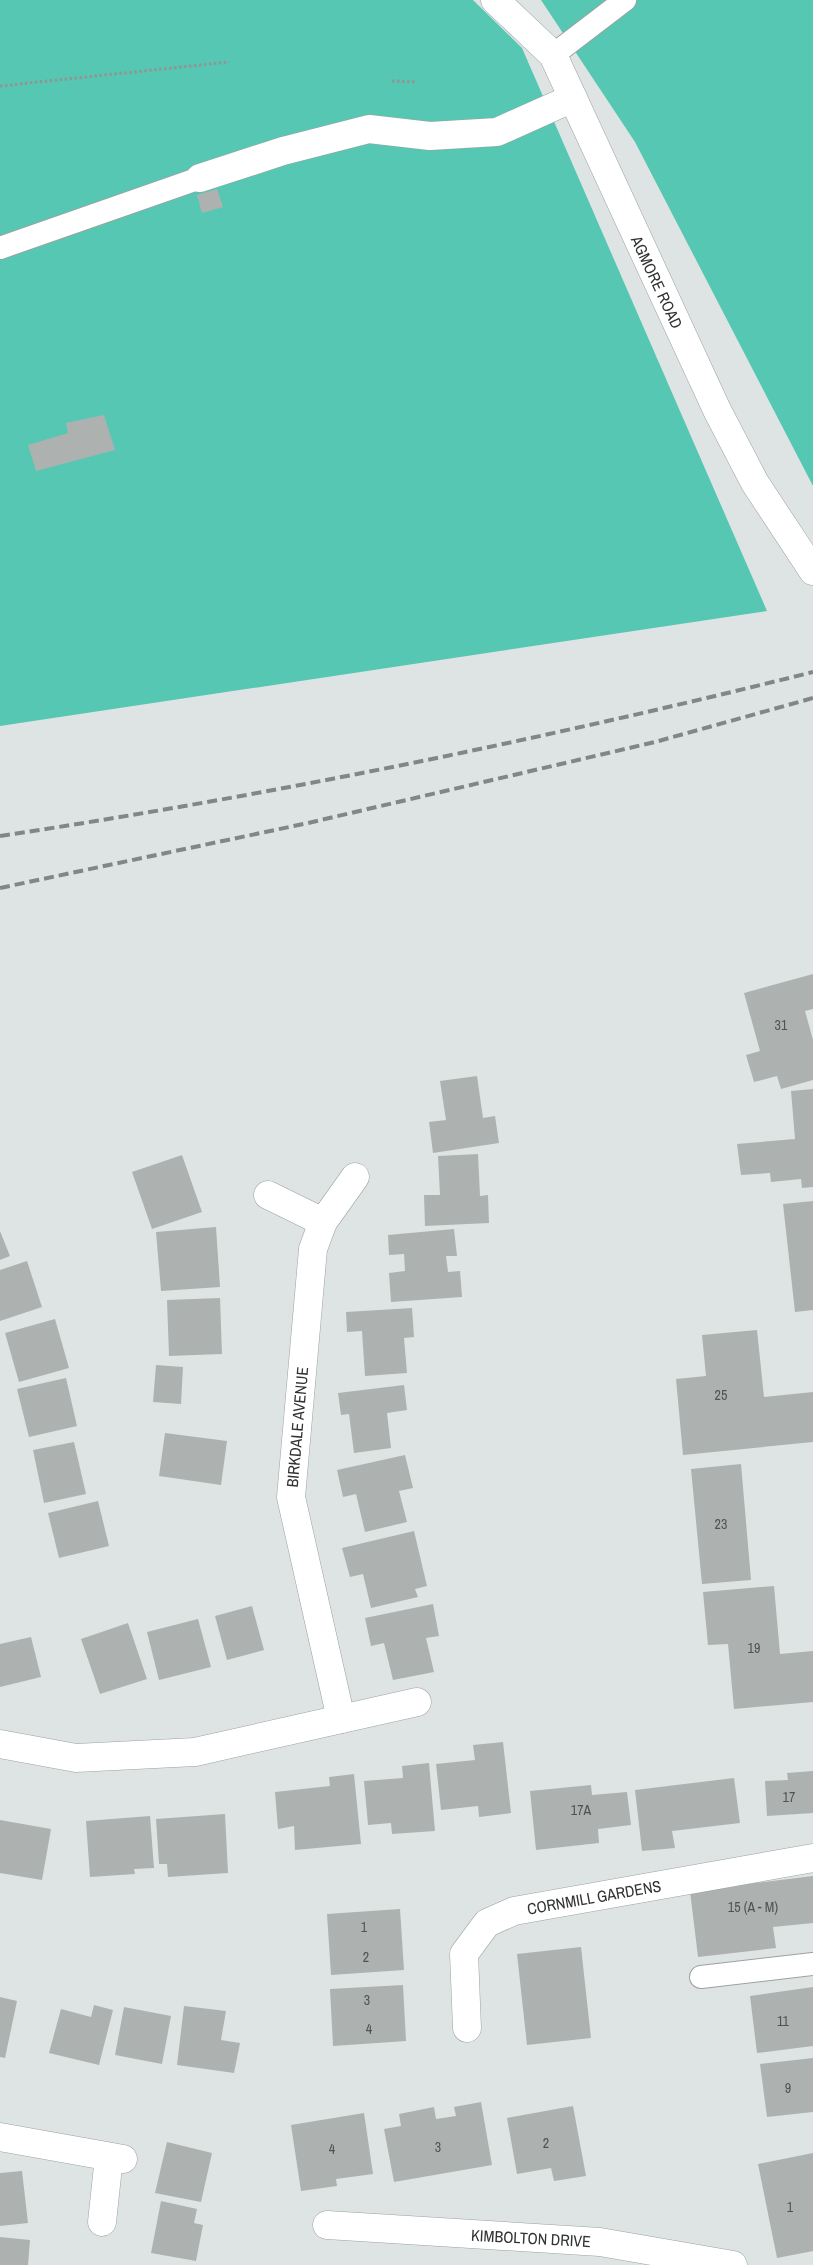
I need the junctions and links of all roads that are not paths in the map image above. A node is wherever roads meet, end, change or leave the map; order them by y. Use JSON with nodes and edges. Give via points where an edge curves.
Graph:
{"nodes":[{"id":1,"x":495,"y":0,"type":"edge"},
{"id":2,"x":625,"y":0,"type":"edge"},
{"id":3,"x":553,"y":55,"type":"junction"},
{"id":4,"x":573,"y":98,"type":"junction"},
{"id":5,"x":200,"y":178,"type":"joint"},
{"id":6,"x":0,"y":248,"type":"edge"},
{"id":7,"x":813,"y":571,"type":"edge"},
{"id":8,"x":355,"y":1178,"type":"dead end"},
{"id":9,"x":268,"y":1195,"type":"dead end"},
{"id":10,"x":323,"y":1222,"type":"junction"},
{"id":11,"x":418,"y":1702,"type":"dead end"},
{"id":12,"x":341,"y":1719,"type":"junction"},
{"id":13,"x":0,"y":1744,"type":"edge"},
{"id":14,"x":813,"y":1858,"type":"edge"},
{"id":15,"x":813,"y":1964,"type":"edge"},
{"id":16,"x":701,"y":1977,"type":"dead end"},
{"id":17,"x":467,"y":2028,"type":"dead end"},
{"id":18,"x":0,"y":2137,"type":"edge"},
{"id":19,"x":102,"y":2222,"type":"dead end"},
{"id":20,"x":327,"y":2226,"type":"dead end"},
{"id":21,"x":733,"y":2265,"type":"edge"}],
"edges":[{"from":1,"to":3,"type":"street","name":"AGMORE ROAD"},
{"from":2,"to":3,"type":"lane"},
{"from":3,"to":4,"type":"street","name":"AGMORE ROAD"},
{"from":4,"to":5,"type":"street","via":[[497,132],[430,136],[369,129],[284,151]]},
{"from":4,"to":7,"type":"street","name":"AGMORE ROAD","via":[[717,410],[755,483]]},
{"from":5,"to":6,"type":"lane"},
{"from":8,"to":10,"type":"street","name":"BIRKDALE AVENUE"},
{"from":9,"to":10,"type":"street"},
{"from":10,"to":12,"type":"street","name":"BIRKDALE AVENUE","via":[[313,1249],[291,1497]]},
{"from":11,"to":12,"type":"street"},
{"from":12,"to":13,"type":"street","via":[[195,1752],[76,1758]]},
{"from":14,"to":17,"type":"street","name":"CORNMILL GARDENS","via":[[514,1911],[487,1923],[464,1954]]},
{"from":15,"to":16,"type":"lane"},
{"from":18,"to":19,"type":"street","via":[[116,2158]]},
{"from":20,"to":21,"type":"street","name":"KIMBOLTON DRIVE","via":[[600,2242]]}]}
